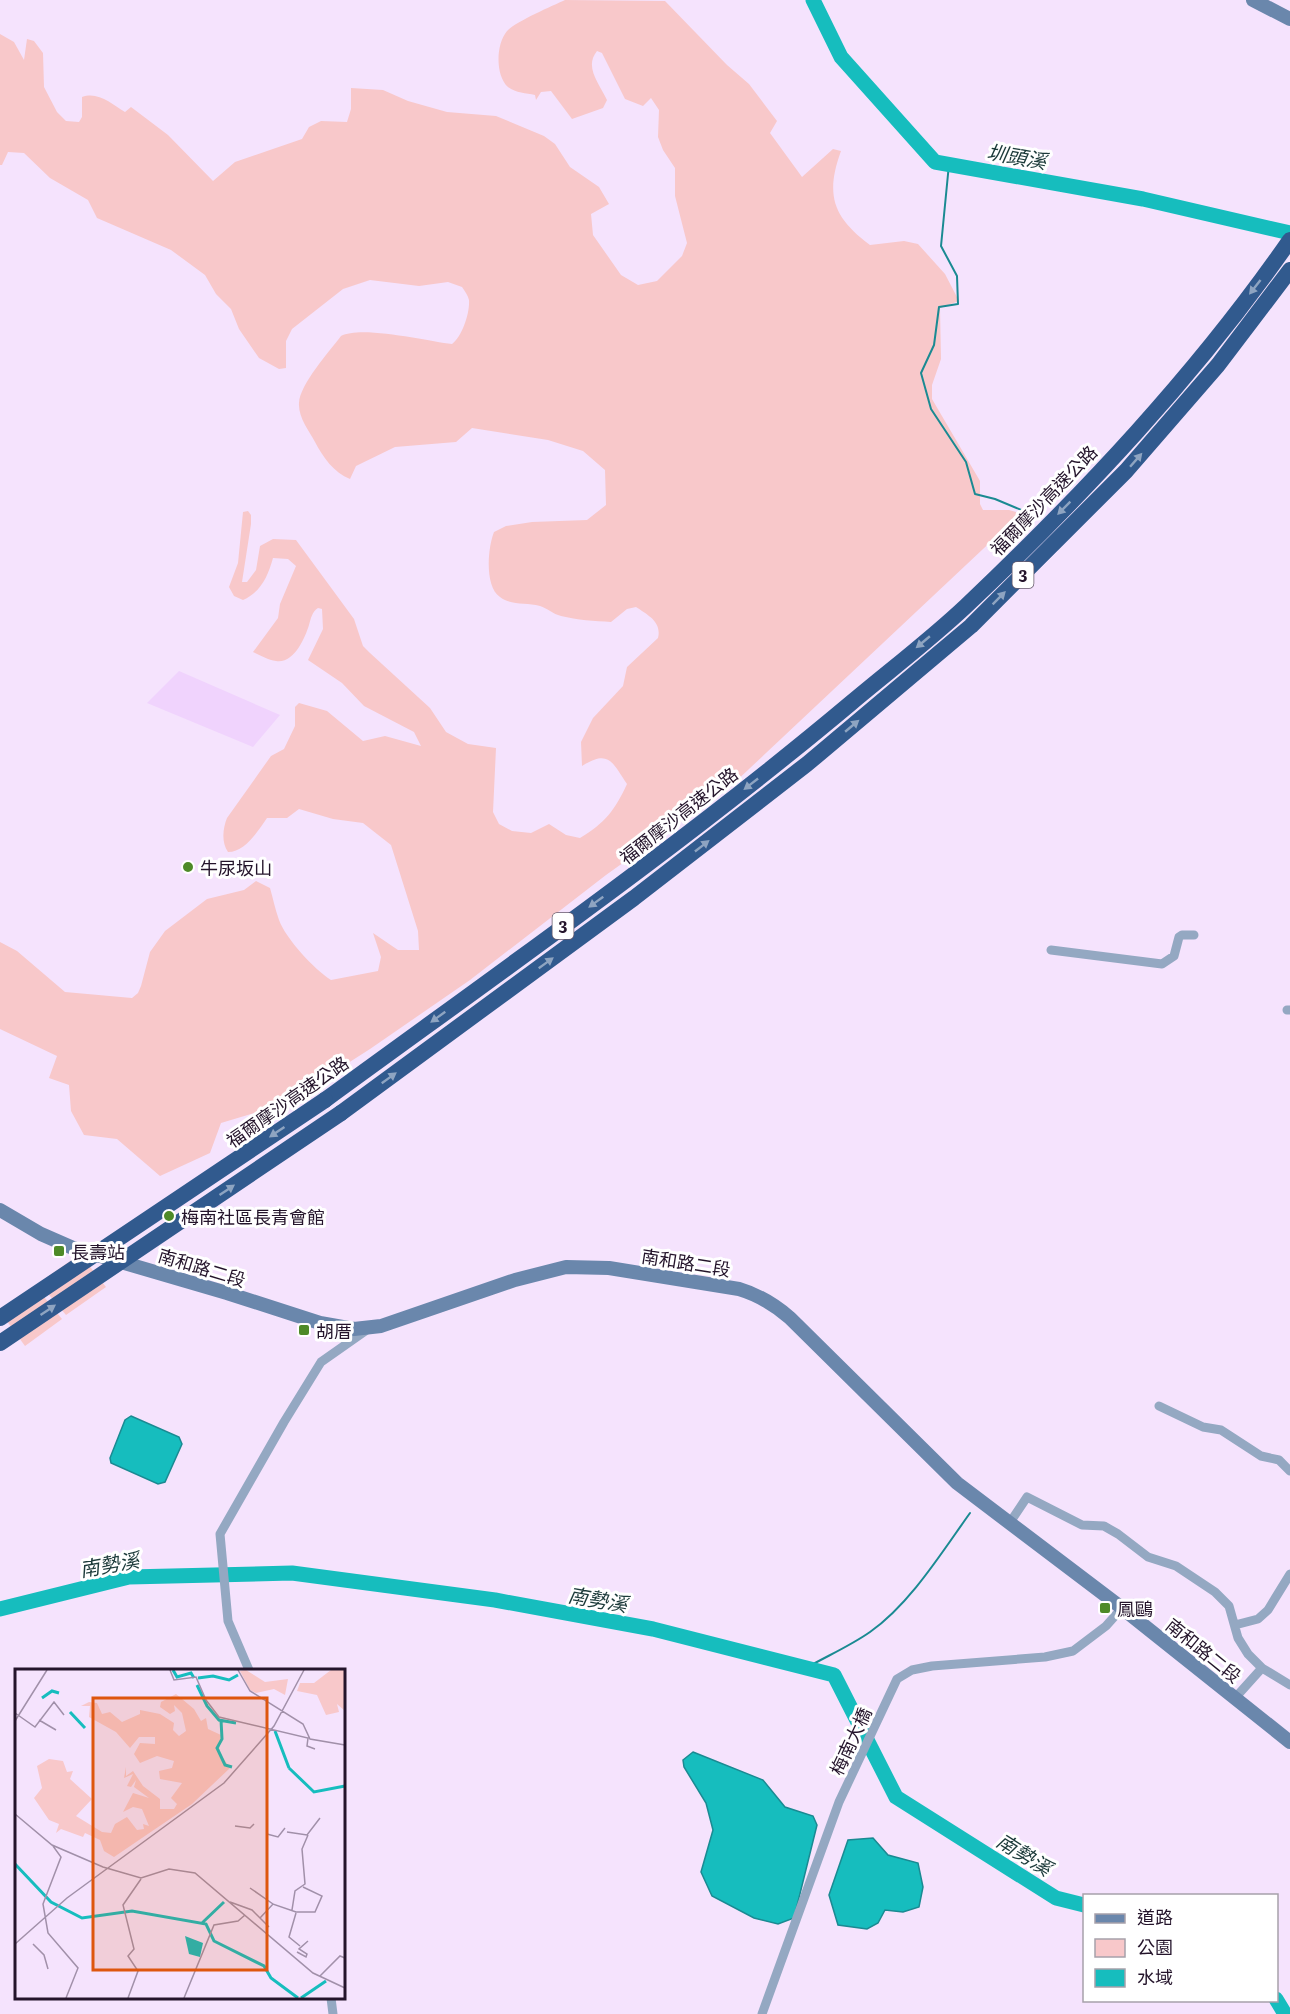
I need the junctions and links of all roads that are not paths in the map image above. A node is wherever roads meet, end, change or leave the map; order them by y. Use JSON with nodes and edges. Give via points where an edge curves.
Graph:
{"nodes":[{"id":1,"x":1253,"y":0,"type":"edge"},
{"id":2,"x":1290,"y":19,"type":"edge"},
{"id":3,"x":1290,"y":240,"type":"edge"},
{"id":4,"x":1290,"y":270,"type":"edge"},
{"id":5,"x":1194,"y":935,"type":"dead end"},
{"id":6,"x":1051,"y":950,"type":"dead end"},
{"id":7,"x":0,"y":1210,"type":"edge"},
{"id":8,"x":0,"y":1318,"type":"edge"},
{"id":9,"x":368,"y":1329,"type":"junction"},
{"id":10,"x":0,"y":1343,"type":"edge"},
{"id":11,"x":1159,"y":1407,"type":"dead end"},
{"id":12,"x":1290,"y":1471,"type":"edge"},
{"id":13,"x":1009,"y":1524,"type":"junction"},
{"id":14,"x":1290,"y":1574,"type":"edge"},
{"id":15,"x":1122,"y":1608,"type":"junction"},
{"id":16,"x":1235,"y":1625,"type":"junction"},
{"id":17,"x":1262,"y":1668,"type":"junction"},
{"id":18,"x":248,"y":1669,"type":"edge"},
{"id":19,"x":1290,"y":1685,"type":"edge"},
{"id":20,"x":1240,"y":1702,"type":"junction"},
{"id":21,"x":1290,"y":1742,"type":"edge"},
{"id":22,"x":331,"y":1999,"type":"edge"},
{"id":23,"x":333,"y":2014,"type":"edge"},
{"id":24,"x":762,"y":2014,"type":"edge"}],
"edges":[{"from":1,"to":2,"type":"main road"},
{"from":3,"to":8,"type":"highway","name":"福爾摩沙高速公路","number":"3","one_way":true,"bridge":true,"via":[[1203,356],[1088,484],[964,608],[797,748],[626,880],[325,1100]]},
{"from":10,"to":4,"type":"highway","name":"福爾摩沙高速公路","number":"3","one_way":true,"bridge":true,"via":[[341,1113],[634,898],[807,764],[971,626],[1126,471],[1218,365]]},
{"from":5,"to":6,"type":"street","via":[[1182,935],[1174,956],[1162,964]]},
{"from":7,"to":9,"type":"main road","name":"南和路二段","via":[[73,1248],[320,1323]]},
{"from":9,"to":13,"type":"main road","name":"南和路二段","via":[[566,1267],[609,1268],[758,1294],[790,1318],[957,1483]]},
{"from":9,"to":18,"type":"street","via":[[321,1362],[220,1534],[228,1621]]},
{"from":11,"to":12,"type":"street","via":[[1203,1427],[1221,1430],[1261,1456],[1280,1460]]},
{"from":13,"to":15,"type":"main road","name":"南和路二段"},
{"from":13,"to":16,"type":"street","via":[[1027,1497],[1082,1525],[1104,1526],[1148,1557],[1176,1566],[1215,1592],[1229,1606]]},
{"from":14,"to":16,"type":"street","via":[[1268,1610],[1258,1618]]},
{"from":15,"to":20,"type":"main road","name":"南和路二段"},
{"from":15,"to":24,"type":"street","name":"梅南大橋","via":[[1073,1651],[1045,1657],[932,1666],[912,1670],[897,1679],[839,1802]]},
{"from":16,"to":17,"type":"street","via":[[1248,1654]]},
{"from":17,"to":19,"type":"street"},
{"from":17,"to":20,"type":"street"},
{"from":20,"to":21,"type":"main road","name":"南和路二段"},
{"from":22,"to":23,"type":"street"}]}
